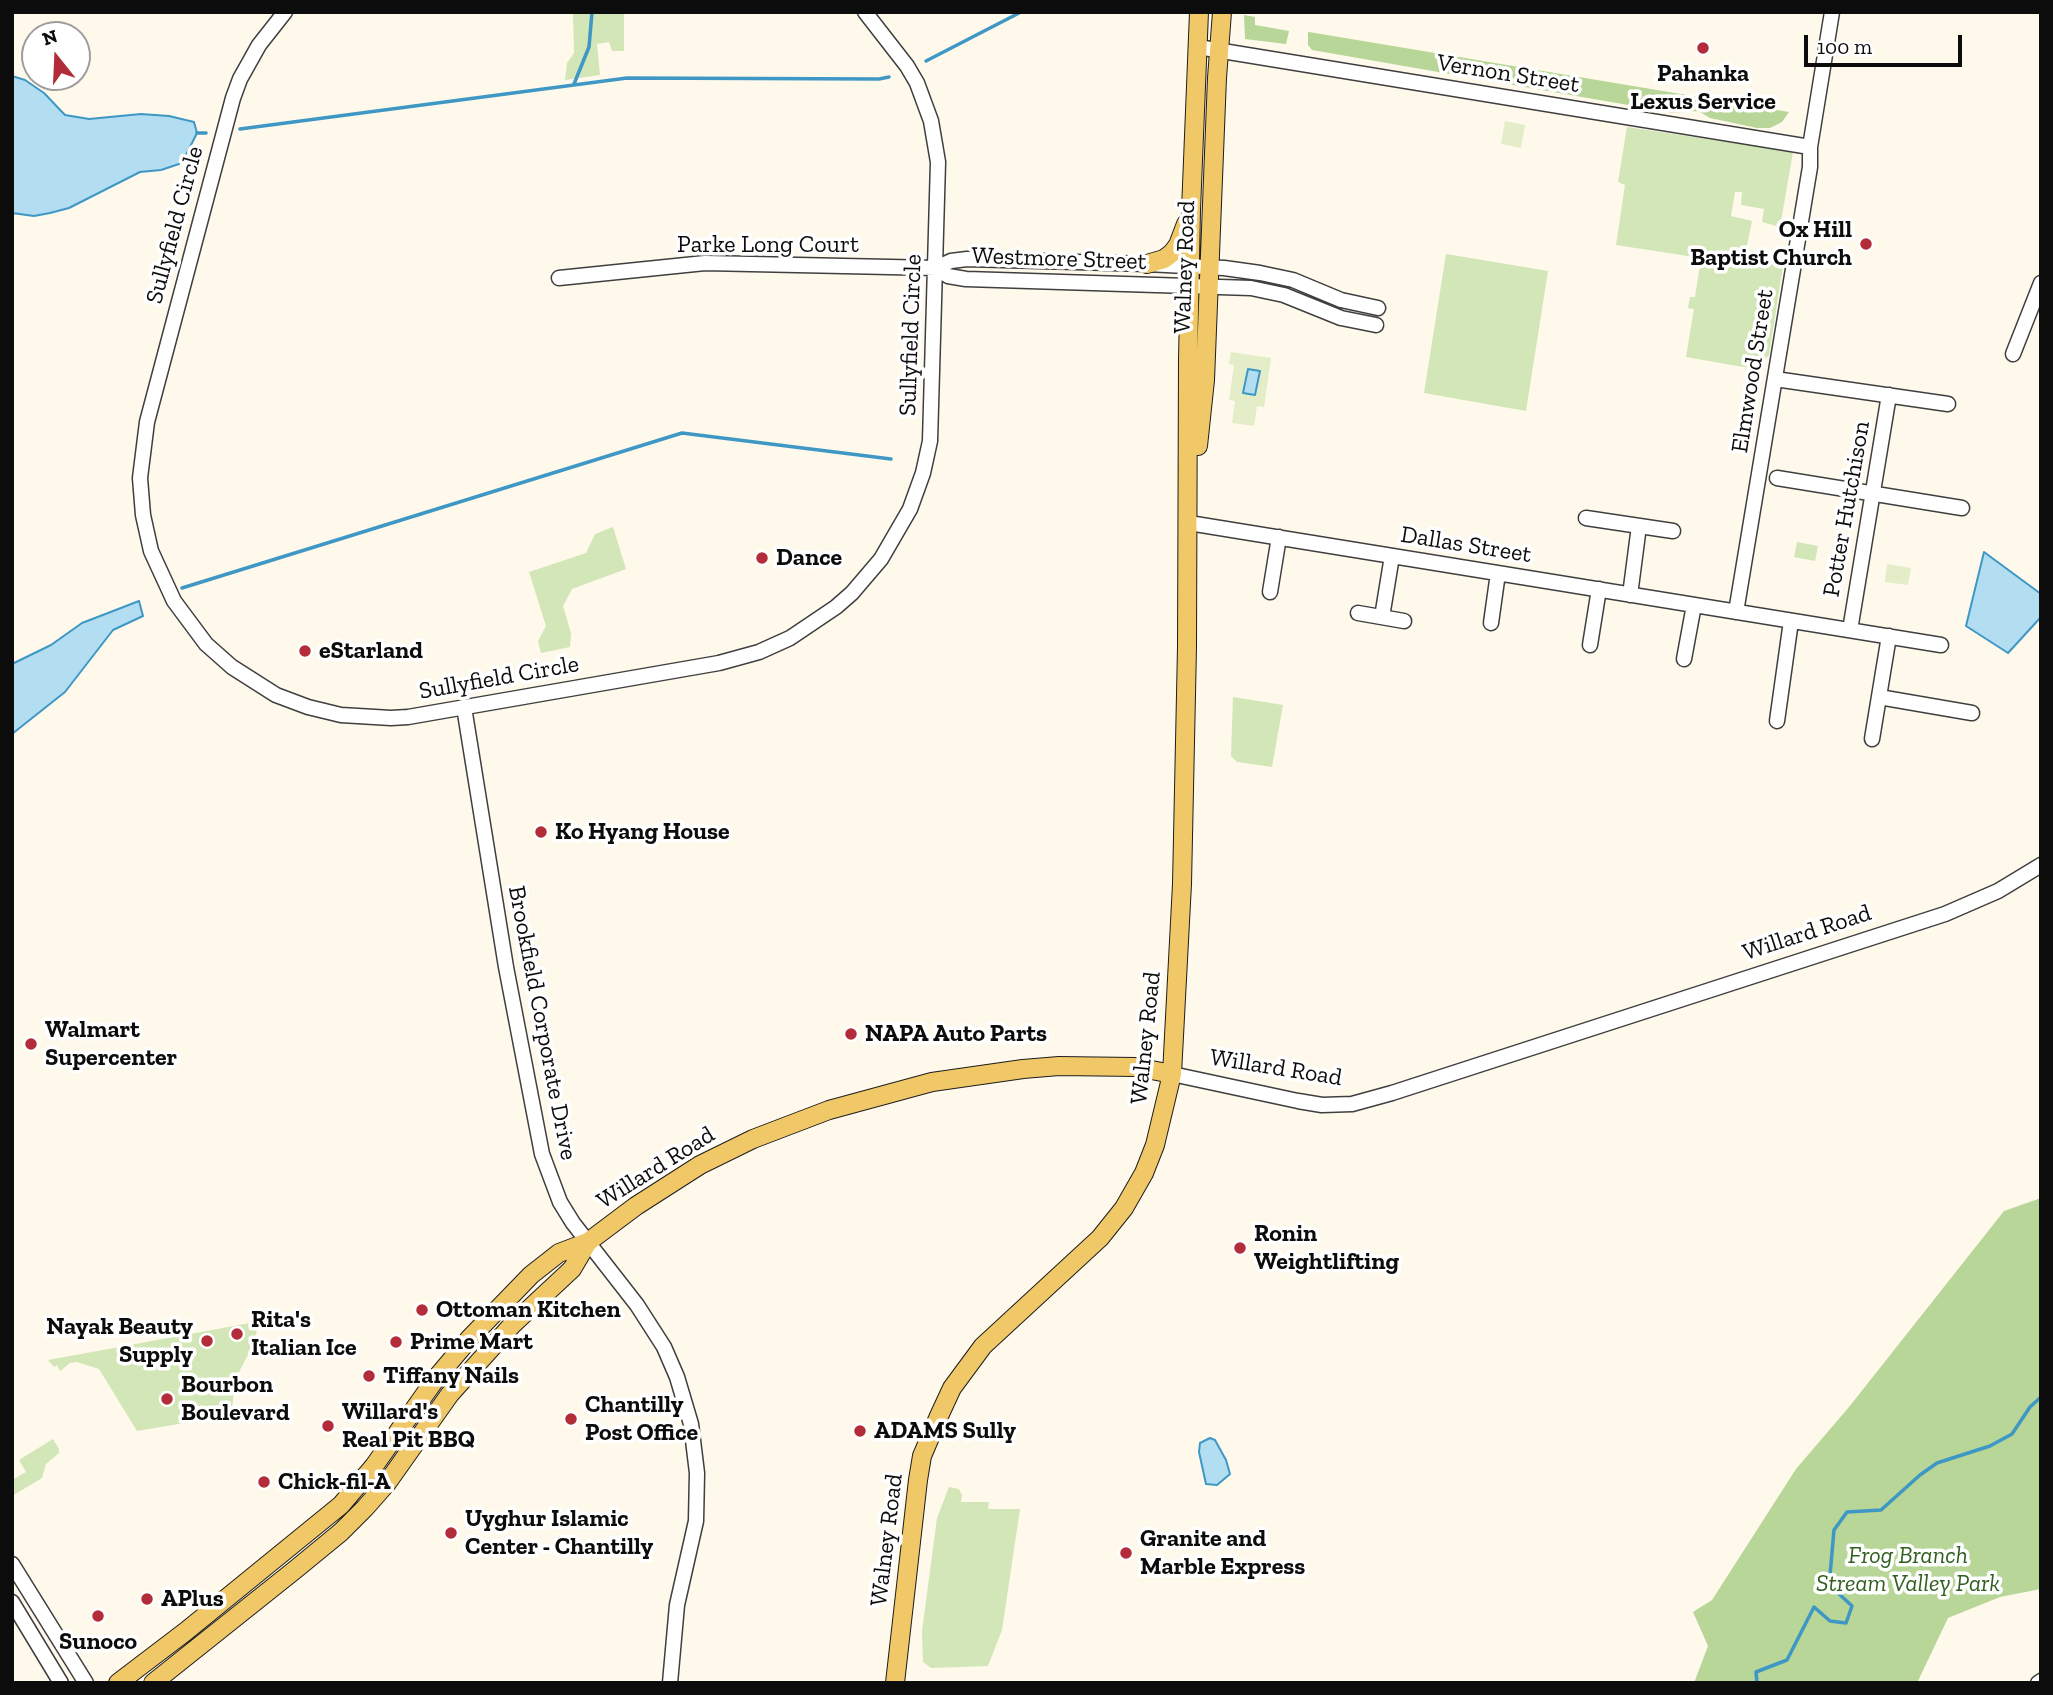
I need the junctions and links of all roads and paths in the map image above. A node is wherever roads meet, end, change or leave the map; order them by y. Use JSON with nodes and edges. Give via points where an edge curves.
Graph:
{"nodes":[{"id":1,"x":285,"y":12,"type":"edge"},
{"id":2,"x":865,"y":12,"type":"edge"},
{"id":3,"x":1199,"y":12,"type":"edge"},
{"id":4,"x":1222,"y":12,"type":"edge"},
{"id":5,"x":1832,"y":12,"type":"edge"},
{"id":6,"x":1198,"y":47,"type":"junction"},
{"id":7,"x":1219,"y":50,"type":"junction"},
{"id":8,"x":1810,"y":147,"type":"junction"},
{"id":9,"x":1191,"y":210,"type":"junction"},
{"id":10,"x":1147,"y":264,"type":"junction"},
{"id":11,"x":1191,"y":266,"type":"junction"},
{"id":12,"x":1210,"y":267,"type":"junction"},
{"id":13,"x":936,"y":268,"type":"junction"},
{"id":14,"x":559,"y":278,"type":"dead end"},
{"id":15,"x":2041,"y":283,"type":"edge"},
{"id":16,"x":1190,"y":286,"type":"junction"},
{"id":17,"x":1209,"y":287,"type":"junction"},
{"id":18,"x":1378,"y":308,"type":"dead end"},
{"id":19,"x":1376,"y":325,"type":"dead end"},
{"id":20,"x":2013,"y":354,"type":"dead end"},
{"id":21,"x":1775,"y":379,"type":"junction"},
{"id":22,"x":1889,"y":395,"type":"junction"},
{"id":23,"x":1948,"y":404,"type":"dead end"},
{"id":24,"x":1777,"y":478,"type":"dead end"},
{"id":25,"x":1872,"y":494,"type":"junction"},
{"id":26,"x":1962,"y":508,"type":"dead end"},
{"id":27,"x":1586,"y":518,"type":"dead end"},
{"id":28,"x":1189,"y":523,"type":"junction"},
{"id":29,"x":1639,"y":526,"type":"junction"},
{"id":30,"x":1673,"y":531,"type":"dead end"},
{"id":31,"x":1279,"y":537,"type":"junction"},
{"id":32,"x":1392,"y":556,"type":"junction"},
{"id":33,"x":1498,"y":573,"type":"junction"},
{"id":34,"x":1599,"y":589,"type":"junction"},
{"id":35,"x":1270,"y":592,"type":"dead end"},
{"id":36,"x":1630,"y":594,"type":"junction"},
{"id":37,"x":1694,"y":605,"type":"junction"},
{"id":38,"x":1736,"y":612,"type":"junction"},
{"id":39,"x":1357,"y":613,"type":"dead end"},
{"id":40,"x":1382,"y":617,"type":"junction"},
{"id":41,"x":1404,"y":621,"type":"dead end"},
{"id":42,"x":1791,"y":621,"type":"junction"},
{"id":43,"x":1491,"y":624,"type":"dead end"},
{"id":44,"x":1850,"y":630,"type":"junction"},
{"id":45,"x":1889,"y":636,"type":"junction"},
{"id":46,"x":1590,"y":645,"type":"dead end"},
{"id":47,"x":1941,"y":645,"type":"dead end"},
{"id":48,"x":1684,"y":659,"type":"dead end"},
{"id":49,"x":1879,"y":697,"type":"junction"},
{"id":50,"x":464,"y":707,"type":"junction"},
{"id":51,"x":1972,"y":713,"type":"dead end"},
{"id":52,"x":1777,"y":721,"type":"dead end"},
{"id":53,"x":1872,"y":739,"type":"dead end"},
{"id":54,"x":2041,"y":865,"type":"edge"},
{"id":55,"x":1172,"y":1074,"type":"junction"},
{"id":56,"x":587,"y":1242,"type":"junction"},
{"id":57,"x":12,"y":1564,"type":"edge"},
{"id":58,"x":12,"y":1602,"type":"edge"},
{"id":59,"x":61,"y":1683,"type":"edge"},
{"id":60,"x":86,"y":1683,"type":"edge"},
{"id":61,"x":118,"y":1683,"type":"edge"},
{"id":62,"x":153,"y":1683,"type":"edge"},
{"id":63,"x":670,"y":1683,"type":"edge"},
{"id":64,"x":895,"y":1683,"type":"edge"}],
"edges":[{"from":1,"to":50,"type":"street","name":"Sullyfield Circle","via":[[248,62],[233,98],[146,422],[140,478],[147,534],[165,585],[194,631],[261,687],[308,707],[358,718],[408,718]]},
{"from":2,"to":13,"type":"street","name":"Sullyfield Circle","via":[[917,83],[931,121],[938,162]]},
{"from":3,"to":6,"type":"main road","name":"Walney Road"},
{"from":4,"to":7,"type":"main road","name":"Walney Road"},
{"from":5,"to":8,"type":"street","name":"Elmwood Street"},
{"from":6,"to":7,"type":"street","name":"Vernon Street"},
{"from":6,"to":9,"type":"main road","name":"Walney Road"},
{"from":7,"to":8,"type":"street","name":"Vernon Street"},
{"from":7,"to":12,"type":"main road","name":"Walney Road"},
{"from":8,"to":21,"type":"street","name":"Elmwood Street"},
{"from":9,"to":10,"type":"main road","via":[[1174,251]]},
{"from":9,"to":11,"type":"main road","name":"Walney Road"},
{"from":10,"to":11,"type":"street","name":"Westmore Street"},
{"from":10,"to":13,"type":"street","name":"Westmore Street","via":[[967,259]]},
{"from":11,"to":12,"type":"street","name":"Westmore Street"},
{"from":11,"to":16,"type":"main road","name":"Walney Road"},
{"from":12,"to":17,"type":"main road","name":"Walney Road"},
{"from":12,"to":18,"type":"street","name":"Westmore Street","via":[[1273,275]]},
{"from":13,"to":14,"type":"street","name":"Parke Long Court","via":[[705,264]]},
{"from":13,"to":16,"type":"street","name":"Westmore Street","via":[[948,276],[967,279]]},
{"from":13,"to":50,"type":"street","name":"Sullyfield Circle","via":[[931,427],[923,473],[903,523],[852,593],[790,638],[742,657]]},
{"from":15,"to":20,"type":"street"},
{"from":16,"to":17,"type":"street","name":"Westmore Street"},
{"from":16,"to":28,"type":"main road","name":"Walney Road"},
{"from":17,"to":19,"type":"street","name":"Westmore Street","via":[[1270,291],[1341,318]]},
{"from":17,"to":28,"type":"main road","name":"Walney Road","via":[[1205,380]]},
{"from":21,"to":22,"type":"street"},
{"from":21,"to":38,"type":"street","name":"Elmwood Street"},
{"from":22,"to":23,"type":"street"},
{"from":22,"to":25,"type":"street","name":"Potter Hutchison"},
{"from":24,"to":25,"type":"street"},
{"from":25,"to":26,"type":"street"},
{"from":25,"to":44,"type":"street","name":"Potter Hutchison"},
{"from":27,"to":29,"type":"street"},
{"from":28,"to":31,"type":"street","name":"Dallas Street"},
{"from":28,"to":55,"type":"main road","name":"Walney Road"},
{"from":29,"to":30,"type":"street"},
{"from":29,"to":36,"type":"street"},
{"from":31,"to":32,"type":"street","name":"Dallas Street"},
{"from":31,"to":35,"type":"street"},
{"from":32,"to":33,"type":"street","name":"Dallas Street"},
{"from":32,"to":40,"type":"street"},
{"from":33,"to":34,"type":"street","name":"Dallas Street"},
{"from":33,"to":43,"type":"street"},
{"from":34,"to":36,"type":"street","name":"Dallas Street"},
{"from":34,"to":46,"type":"street"},
{"from":36,"to":37,"type":"street","name":"Dallas Street"},
{"from":37,"to":38,"type":"street","name":"Dallas Street"},
{"from":37,"to":48,"type":"street"},
{"from":38,"to":42,"type":"street","name":"Dallas Street"},
{"from":39,"to":40,"type":"street"},
{"from":40,"to":41,"type":"street"},
{"from":42,"to":44,"type":"street","name":"Dallas Street"},
{"from":42,"to":52,"type":"street"},
{"from":44,"to":45,"type":"street","name":"Dallas Street"},
{"from":45,"to":47,"type":"street","name":"Dallas Street"},
{"from":45,"to":49,"type":"street"},
{"from":49,"to":51,"type":"street"},
{"from":49,"to":53,"type":"street"},
{"from":50,"to":56,"type":"street","name":"Brookfield Corporate Drive","via":[[542,1154],[560,1202]]},
{"from":54,"to":55,"type":"street","name":"Willard Road","via":[[1998,891],[1945,914],[1352,1104],[1298,1101]]},
{"from":55,"to":56,"type":"main road","name":"Willard Road","via":[[1136,1067],[1023,1069],[868,1097],[700,1164]]},
{"from":55,"to":64,"type":"main road","name":"Walney Road","via":[[1156,1145],[1124,1208],[1100,1238],[983,1346],[952,1388],[939,1416],[922,1456],[918,1480]]},
{"from":56,"to":61,"type":"main road","name":"Willard Road","via":[[559,1253],[531,1275],[470,1338],[341,1506]]},
{"from":56,"to":62,"type":"main road","name":"Willard Road","via":[[572,1269],[450,1394],[365,1508],[296,1570]]},
{"from":56,"to":63,"type":"street","name":"Brookfield Corporate Drive","via":[[660,1339],[692,1428],[696,1521],[677,1605]]},
{"from":57,"to":60,"type":"street"},
{"from":58,"to":59,"type":"street"}]}
